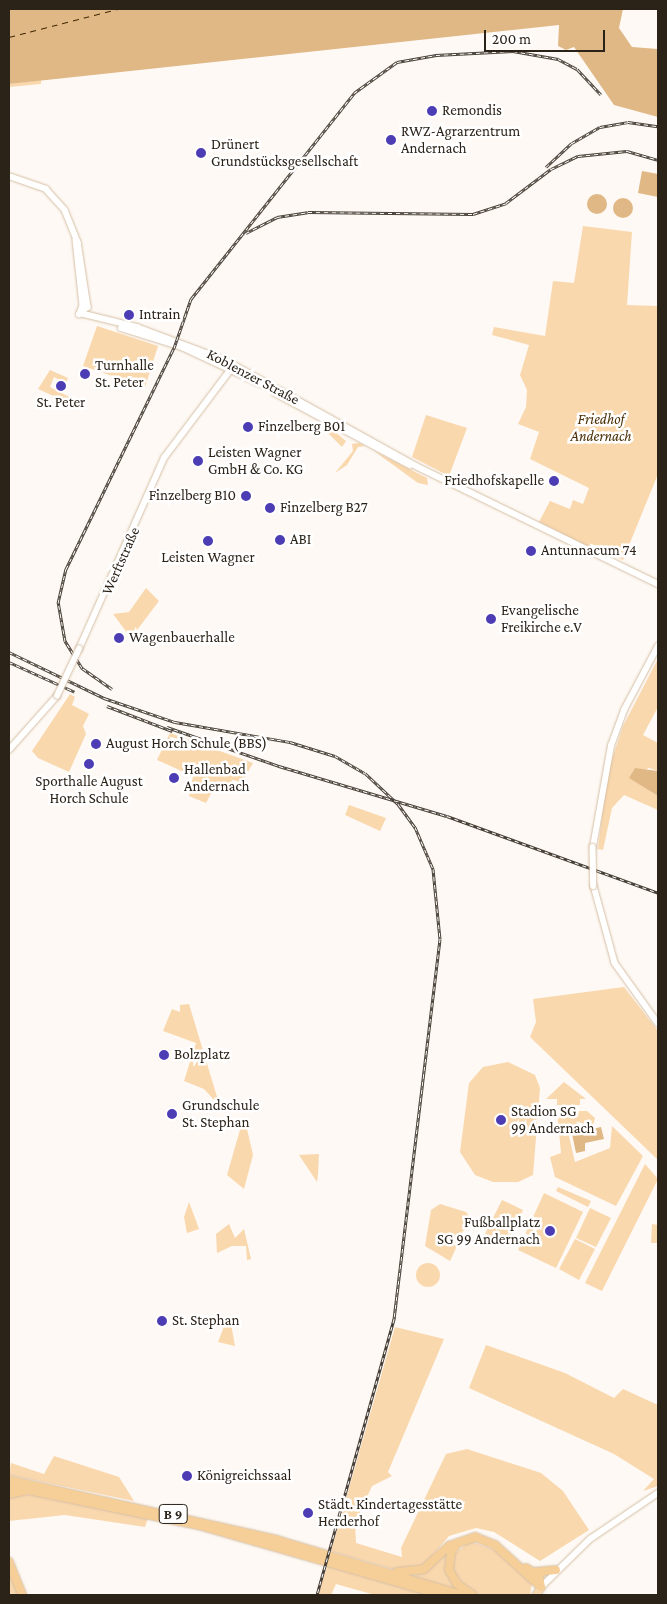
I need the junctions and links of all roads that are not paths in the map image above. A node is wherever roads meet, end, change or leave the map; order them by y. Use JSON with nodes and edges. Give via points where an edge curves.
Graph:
{"nodes":[{"id":1,"x":9,"y":176,"type":"edge"},
{"id":2,"x":76,"y":240,"type":"junction"},
{"id":3,"x":88,"y":307,"type":"junction"},
{"id":4,"x":80,"y":314,"type":"junction"},
{"id":5,"x":102,"y":320,"type":"junction"},
{"id":6,"x":232,"y":369,"type":"junction"},
{"id":7,"x":416,"y":466,"type":"junction"},
{"id":8,"x":658,"y":584,"type":"edge"},
{"id":9,"x":658,"y":646,"type":"edge"},
{"id":10,"x":20,"y":744,"type":"junction"},
{"id":11,"x":9,"y":750,"type":"edge"},
{"id":12,"x":9,"y":755,"type":"edge"},
{"id":13,"x":658,"y":1023,"type":"edge"},
{"id":14,"x":9,"y":1480,"type":"edge"},
{"id":15,"x":9,"y":1486,"type":"edge"},
{"id":16,"x":35,"y":1491,"type":"junction"},
{"id":17,"x":658,"y":1493,"type":"edge"},
{"id":18,"x":9,"y":1494,"type":"edge"},
{"id":19,"x":460,"y":1540,"type":"junction"},
{"id":20,"x":9,"y":1562,"type":"edge"},
{"id":21,"x":520,"y":1565,"type":"junction"},
{"id":22,"x":556,"y":1570,"type":"junction"},
{"id":23,"x":388,"y":1572,"type":"junction"},
{"id":24,"x":534,"y":1572,"type":"junction"},
{"id":25,"x":541,"y":1587,"type":"junction"},
{"id":26,"x":22,"y":1595,"type":"edge"},
{"id":27,"x":442,"y":1595,"type":"edge"},
{"id":28,"x":461,"y":1595,"type":"edge"},
{"id":29,"x":473,"y":1595,"type":"edge"},
{"id":30,"x":535,"y":1595,"type":"edge"}],
"edges":[{"from":1,"to":2,"type":"street","via":[[55,196],[70,218]]},
{"from":2,"to":3,"type":"street"},
{"from":2,"to":4,"type":"street"},
{"from":3,"to":4,"type":"street"},
{"from":3,"to":5,"type":"street"},
{"from":4,"to":5,"type":"street","name":"Koblenzer Straße"},
{"from":4,"to":6,"type":"street","name":"Koblenzer Straße","via":[[179,346]]},
{"from":5,"to":7,"type":"street","name":"Koblenzer Straße","via":[[172,338],[234,364]]},
{"from":6,"to":7,"type":"street","name":"Koblenzer Straße"},
{"from":6,"to":10,"type":"street","name":"Werftstraße","bridge":true,"via":[[164,458],[57,696]]},
{"from":7,"to":8,"type":"street","name":"Koblenzer Straße"},
{"from":9,"to":13,"type":"street","bridge":true,"via":[[611,746],[593,847],[594,886],[616,963]]},
{"from":10,"to":11,"type":"street","name":"Werftstraße"},
{"from":10,"to":12,"type":"street","name":"Werftstraße"},
{"from":14,"to":23,"type":"highway","number":"B 9","via":[[200,1520]]},
{"from":15,"to":16,"type":"highway","number":"B 9"},
{"from":16,"to":18,"type":"highway"},
{"from":16,"to":27,"type":"highway","number":"B 9","via":[[276,1545]]},
{"from":17,"to":22,"type":"main road","via":[[590,1539]]},
{"from":19,"to":21,"type":"highway","via":[[485,1539]]},
{"from":19,"to":23,"type":"highway","via":[[424,1569]]},
{"from":19,"to":29,"type":"highway","via":[[450,1552],[450,1570],[457,1584]]},
{"from":20,"to":26,"type":"highway"},
{"from":21,"to":24,"type":"highway"},
{"from":21,"to":25,"type":"highway"},
{"from":22,"to":24,"type":"highway"},
{"from":22,"to":25,"type":"main road"},
{"from":23,"to":28,"type":"highway","number":"B 9"},
{"from":24,"to":25,"type":"highway"},
{"from":25,"to":30,"type":"main road"}]}
